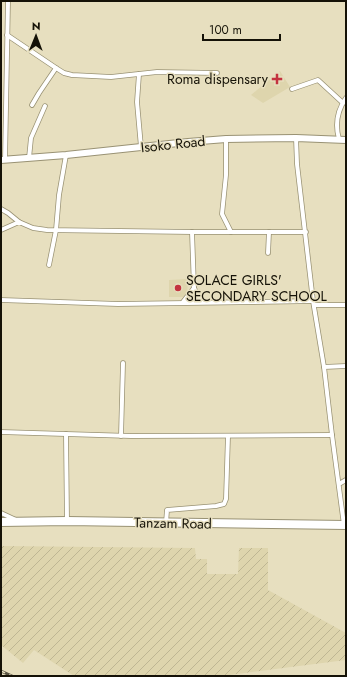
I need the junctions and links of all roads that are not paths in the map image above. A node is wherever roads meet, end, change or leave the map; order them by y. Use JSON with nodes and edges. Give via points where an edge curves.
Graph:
{"nodes":[{"id":1,"x":8,"y":1,"type":"edge"},
{"id":2,"x":7,"y":35,"type":"junction"},
{"id":3,"x":56,"y":68,"type":"junction"},
{"id":4,"x":217,"y":73,"type":"dead end"},
{"id":5,"x":139,"y":74,"type":"junction"},
{"id":6,"x":292,"y":89,"type":"dead end"},
{"id":7,"x":346,"y":98,"type":"edge"},
{"id":8,"x":343,"y":103,"type":"junction"},
{"id":9,"x":32,"y":105,"type":"dead end"},
{"id":10,"x":46,"y":106,"type":"dead end"},
{"id":11,"x":296,"y":138,"type":"junction"},
{"id":12,"x":226,"y":139,"type":"junction"},
{"id":13,"x":343,"y":140,"type":"edge"},
{"id":14,"x":141,"y":148,"type":"junction"},
{"id":15,"x":66,"y":155,"type":"junction"},
{"id":16,"x":29,"y":158,"type":"junction"},
{"id":17,"x":3,"y":160,"type":"edge"},
{"id":18,"x":1,"y":209,"type":"edge"},
{"id":19,"x":19,"y":222,"type":"junction"},
{"id":20,"x":1,"y":230,"type":"edge"},
{"id":21,"x":56,"y":230,"type":"junction"},
{"id":22,"x":192,"y":232,"type":"junction"},
{"id":23,"x":231,"y":232,"type":"junction"},
{"id":24,"x":269,"y":232,"type":"junction"},
{"id":25,"x":306,"y":232,"type":"junction"},
{"id":26,"x":268,"y":253,"type":"dead end"},
{"id":27,"x":49,"y":265,"type":"dead end"},
{"id":28,"x":194,"y":288,"type":"junction"},
{"id":29,"x":1,"y":300,"type":"edge"},
{"id":30,"x":183,"y":302,"type":"junction"},
{"id":31,"x":200,"y":302,"type":"junction"},
{"id":32,"x":314,"y":303,"type":"junction"},
{"id":33,"x":346,"y":305,"type":"edge"},
{"id":34,"x":123,"y":363,"type":"dead end"},
{"id":35,"x":346,"y":366,"type":"edge"},
{"id":36,"x":324,"y":367,"type":"junction"},
{"id":37,"x":1,"y":432,"type":"edge"},
{"id":38,"x":66,"y":434,"type":"junction"},
{"id":39,"x":332,"y":435,"type":"junction"},
{"id":40,"x":121,"y":436,"type":"junction"},
{"id":41,"x":228,"y":436,"type":"junction"},
{"id":42,"x":346,"y":480,"type":"edge"},
{"id":43,"x":339,"y":484,"type":"junction"},
{"id":44,"x":346,"y":502,"type":"edge"},
{"id":45,"x":342,"y":506,"type":"junction"},
{"id":46,"x":1,"y":513,"type":"edge"},
{"id":47,"x":20,"y":521,"type":"junction"},
{"id":48,"x":67,"y":521,"type":"junction"},
{"id":49,"x":1,"y":522,"type":"edge"},
{"id":50,"x":166,"y":523,"type":"junction"},
{"id":51,"x":345,"y":525,"type":"edge"}],
"edges":[{"from":1,"to":2,"type":"street"},
{"from":2,"to":3,"type":"street"},
{"from":2,"to":17,"type":"street"},
{"from":3,"to":5,"type":"street","via":[[64,73],[83,76]]},
{"from":3,"to":9,"type":"street"},
{"from":4,"to":5,"type":"street"},
{"from":5,"to":14,"type":"street"},
{"from":6,"to":8,"type":"street","via":[[318,80]]},
{"from":7,"to":8,"type":"street"},
{"from":8,"to":13,"type":"street","via":[[336,126]]},
{"from":10,"to":16,"type":"street","via":[[31,138]]},
{"from":11,"to":12,"type":"street","name":"Isoko Road"},
{"from":11,"to":13,"type":"street","name":"Isoko Road"},
{"from":11,"to":25,"type":"street"},
{"from":12,"to":14,"type":"street","name":"Isoko Road"},
{"from":12,"to":23,"type":"street","via":[[222,214]]},
{"from":14,"to":15,"type":"street","name":"Isoko Road"},
{"from":15,"to":16,"type":"street","name":"Isoko Road"},
{"from":15,"to":21,"type":"street"},
{"from":16,"to":17,"type":"street","name":"Isoko Road"},
{"from":18,"to":19,"type":"street"},
{"from":19,"to":20,"type":"street"},
{"from":19,"to":21,"type":"street","via":[[38,229]]},
{"from":21,"to":22,"type":"street"},
{"from":21,"to":27,"type":"street"},
{"from":22,"to":23,"type":"street"},
{"from":22,"to":28,"type":"street"},
{"from":23,"to":24,"type":"street"},
{"from":24,"to":25,"type":"street"},
{"from":24,"to":26,"type":"street"},
{"from":25,"to":32,"type":"street"},
{"from":28,"to":30,"type":"street"},
{"from":28,"to":31,"type":"street"},
{"from":29,"to":30,"type":"street","via":[[118,304]]},
{"from":30,"to":31,"type":"street"},
{"from":31,"to":32,"type":"street"},
{"from":32,"to":33,"type":"street"},
{"from":32,"to":36,"type":"street"},
{"from":34,"to":40,"type":"street"},
{"from":35,"to":36,"type":"street"},
{"from":36,"to":39,"type":"street"},
{"from":37,"to":38,"type":"street"},
{"from":38,"to":40,"type":"street"},
{"from":38,"to":48,"type":"street"},
{"from":39,"to":41,"type":"street"},
{"from":39,"to":43,"type":"street"},
{"from":40,"to":41,"type":"street"},
{"from":41,"to":50,"type":"street","via":[[224,504],[168,510]]},
{"from":42,"to":43,"type":"street"},
{"from":43,"to":45,"type":"street"},
{"from":44,"to":45,"type":"street"},
{"from":45,"to":51,"type":"street"},
{"from":46,"to":47,"type":"street"},
{"from":47,"to":48,"type":"highway","name":"Tanzam Road"},
{"from":47,"to":49,"type":"highway","name":"Tanzam Road"},
{"from":48,"to":50,"type":"highway","name":"Tanzam Road"},
{"from":50,"to":51,"type":"highway","name":"Tanzam Road"}]}
